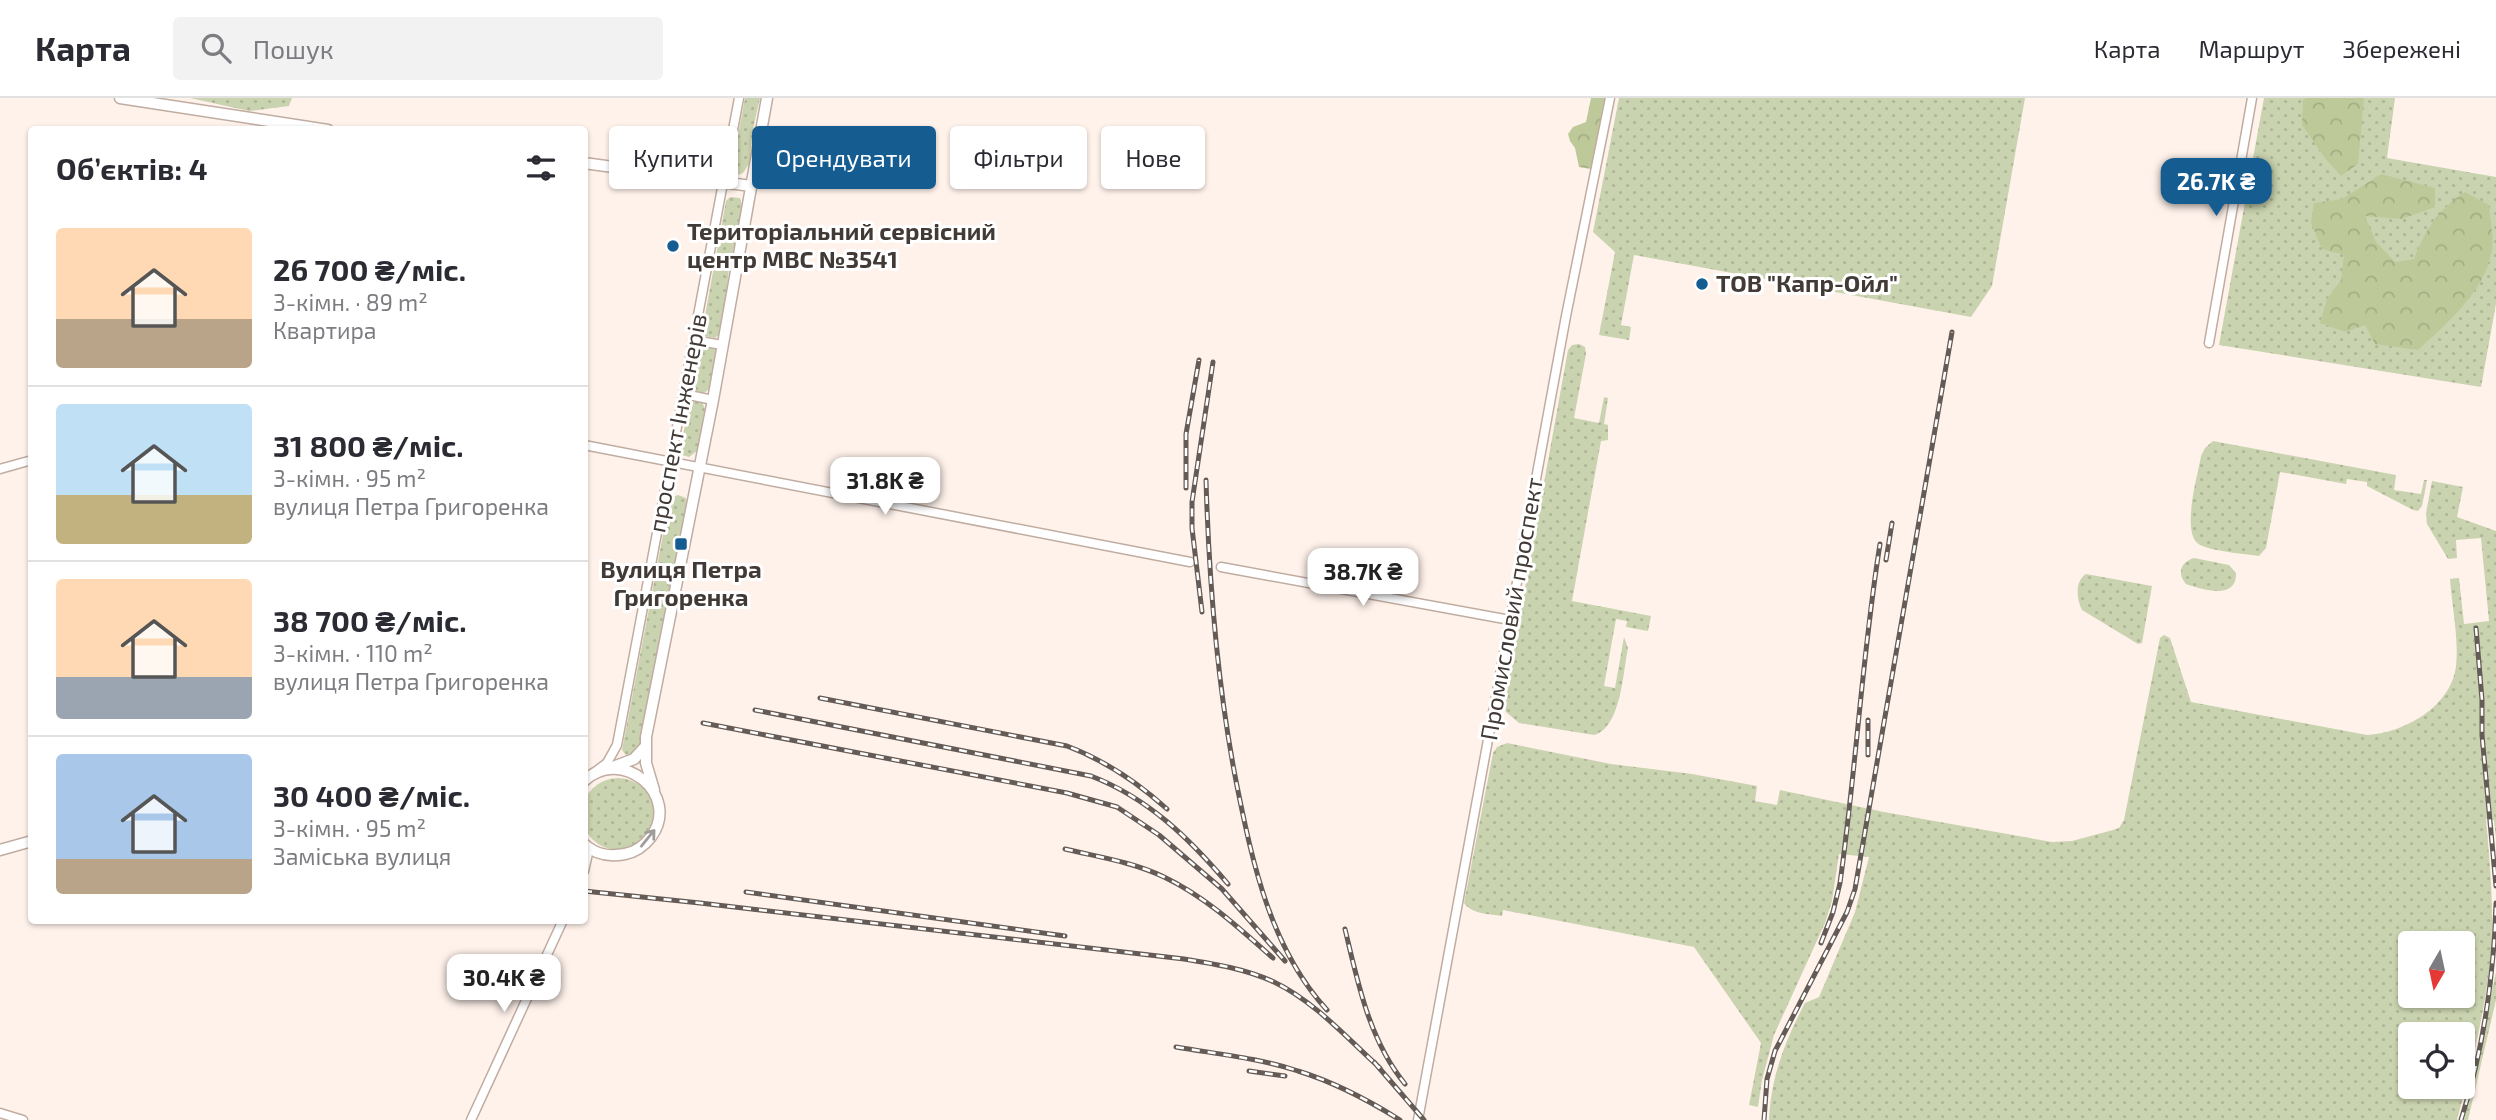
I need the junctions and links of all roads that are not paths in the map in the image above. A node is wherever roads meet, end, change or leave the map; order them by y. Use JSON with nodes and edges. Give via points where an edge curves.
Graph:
{"nodes":[{"id":1,"x":120,"y":98,"type":"edge"},
{"id":2,"x":739,"y":98,"type":"edge"},
{"id":3,"x":767,"y":98,"type":"edge"},
{"id":4,"x":1610,"y":98,"type":"edge"},
{"id":5,"x":2252,"y":98,"type":"edge"},
{"id":6,"x":302,"y":126,"type":"edge"},
{"id":7,"x":734,"y":126,"type":"edge"},
{"id":8,"x":588,"y":164,"type":"edge"},
{"id":9,"x":609,"y":166,"type":"edge"},
{"id":10,"x":738,"y":184,"type":"edge"},
{"id":11,"x":751,"y":186,"type":"junction"},
{"id":12,"x":722,"y":189,"type":"edge"},
{"id":13,"x":694,"y":340,"type":"junction"},
{"id":14,"x":2208,"y":343,"type":"dead end"},
{"id":15,"x":722,"y":345,"type":"junction"},
{"id":16,"x":684,"y":394,"type":"junction"},
{"id":17,"x":713,"y":400,"type":"junction"},
{"id":18,"x":588,"y":446,"type":"edge"},
{"id":19,"x":28,"y":461,"type":"edge"},
{"id":20,"x":671,"y":462,"type":"junction"},
{"id":21,"x":700,"y":466,"type":"junction"},
{"id":22,"x":0,"y":469,"type":"edge"},
{"id":23,"x":1190,"y":562,"type":"dead end"},
{"id":24,"x":1221,"y":567,"type":"dead end"},
{"id":25,"x":1510,"y":620,"type":"junction"},
{"id":26,"x":645,"y":747,"type":"junction"},
{"id":27,"x":609,"y":768,"type":"junction"},
{"id":28,"x":588,"y":777,"type":"edge"},
{"id":29,"x":588,"y":778,"type":"edge"},
{"id":30,"x":654,"y":790,"type":"junction"},
{"id":31,"x":28,"y":842,"type":"edge"},
{"id":32,"x":0,"y":850,"type":"edge"},
{"id":33,"x":588,"y":850,"type":"edge"},
{"id":34,"x":561,"y":924,"type":"edge"},
{"id":35,"x":0,"y":1114,"type":"edge"},
{"id":36,"x":23,"y":1120,"type":"edge"},
{"id":37,"x":471,"y":1120,"type":"edge"},
{"id":38,"x":1418,"y":1120,"type":"edge"}],
"edges":[{"from":1,"to":6,"type":"street"},
{"from":2,"to":7,"type":"street","name":"проспект Інженерів"},
{"from":3,"to":11,"type":"street","name":"проспект Інженерів"},
{"from":4,"to":25,"type":"street","name":"Промисловий проспект"},
{"from":5,"to":14,"type":"street"},
{"from":8,"to":9,"type":"street"},
{"from":10,"to":11,"type":"street"},
{"from":11,"to":15,"type":"street","name":"проспект Інженерів"},
{"from":12,"to":13,"type":"street","name":"проспект Інженерів"},
{"from":13,"to":15,"type":"street"},
{"from":13,"to":16,"type":"street","name":"проспект Інженерів"},
{"from":15,"to":17,"type":"street","name":"проспект Інженерів"},
{"from":16,"to":17,"type":"street"},
{"from":16,"to":20,"type":"street","name":"проспект Інженерів"},
{"from":17,"to":21,"type":"street","name":"проспект Інженерів"},
{"from":18,"to":20,"type":"street"},
{"from":19,"to":22,"type":"street"},
{"from":20,"to":21,"type":"street"},
{"from":20,"to":28,"type":"street","name":"проспект Інженерів","via":[[617,745],[607,763]]},
{"from":21,"to":23,"type":"street"},
{"from":21,"to":26,"type":"street","name":"проспект Інженерів"},
{"from":24,"to":25,"type":"street"},
{"from":25,"to":38,"type":"street","name":"Промисловий проспект"},
{"from":26,"to":27,"type":"street","via":[[634,759]]},
{"from":26,"to":30,"type":"street","name":"проспект Інженерів"},
{"from":27,"to":29,"type":"street"},
{"from":27,"to":30,"type":"street","via":[[635,772]]},
{"from":33,"to":30,"type":"street","name":"проспект Інженерів","one_way":true,"via":[[616,856],[646,844],[659,816]]},
{"from":31,"to":32,"type":"street"},
{"from":34,"to":37,"type":"street"},
{"from":35,"to":36,"type":"street"}]}
